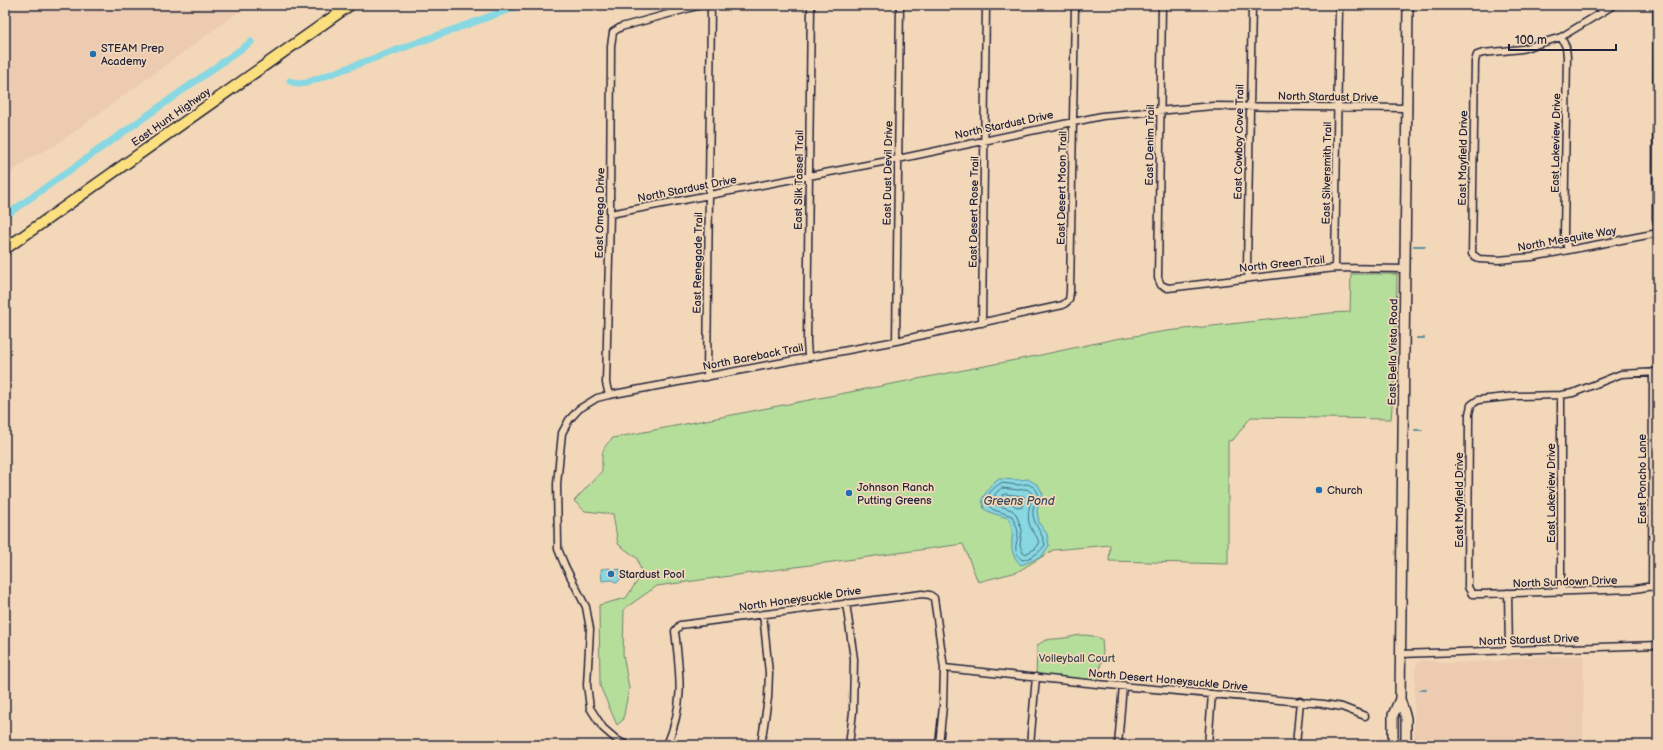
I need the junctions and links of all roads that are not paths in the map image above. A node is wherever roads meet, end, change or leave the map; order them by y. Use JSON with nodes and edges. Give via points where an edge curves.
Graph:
{"nodes":[{"id":1,"x":350,"y":5,"type":"edge"},
{"id":2,"x":701,"y":5,"type":"edge"},
{"id":3,"x":711,"y":5,"type":"edge"},
{"id":4,"x":811,"y":5,"type":"edge"},
{"id":5,"x":900,"y":5,"type":"edge"},
{"id":6,"x":986,"y":5,"type":"edge"},
{"id":7,"x":1075,"y":5,"type":"edge"},
{"id":8,"x":1162,"y":5,"type":"edge"},
{"id":9,"x":1252,"y":5,"type":"edge"},
{"id":10,"x":1339,"y":5,"type":"edge"},
{"id":11,"x":1408,"y":5,"type":"edge"},
{"id":12,"x":1597,"y":5,"type":"edge"},
{"id":13,"x":1614,"y":5,"type":"edge"},
{"id":14,"x":1657,"y":5,"type":"edge"},
{"id":15,"x":1603,"y":12,"type":"junction"},
{"id":16,"x":1561,"y":37,"type":"junction"},
{"id":17,"x":1250,"y":106,"type":"junction"},
{"id":18,"x":1338,"y":107,"type":"junction"},
{"id":19,"x":1408,"y":108,"type":"junction"},
{"id":20,"x":1160,"y":110,"type":"junction"},
{"id":21,"x":1074,"y":120,"type":"junction"},
{"id":22,"x":985,"y":139,"type":"junction"},
{"id":23,"x":898,"y":159,"type":"junction"},
{"id":24,"x":809,"y":176,"type":"junction"},
{"id":25,"x":709,"y":194,"type":"junction"},
{"id":26,"x":610,"y":214,"type":"junction"},
{"id":27,"x":1658,"y":230,"type":"edge"},
{"id":28,"x":1658,"y":233,"type":"edge"},
{"id":29,"x":5,"y":249,"type":"edge"},
{"id":30,"x":1568,"y":250,"type":"junction"},
{"id":31,"x":1479,"y":259,"type":"joint"},
{"id":32,"x":1335,"y":268,"type":"junction"},
{"id":33,"x":1406,"y":269,"type":"junction"},
{"id":34,"x":1250,"y":278,"type":"junction"},
{"id":35,"x":1162,"y":285,"type":"joint"},
{"id":36,"x":1069,"y":300,"type":"joint"},
{"id":37,"x":982,"y":323,"type":"junction"},
{"id":38,"x":896,"y":341,"type":"junction"},
{"id":39,"x":808,"y":356,"type":"junction"},
{"id":40,"x":1655,"y":372,"type":"edge"},
{"id":41,"x":707,"y":377,"type":"junction"},
{"id":42,"x":609,"y":395,"type":"junction"},
{"id":43,"x":1561,"y":395,"type":"junction"},
{"id":44,"x":1655,"y":586,"type":"edge"},
{"id":45,"x":1561,"y":592,"type":"junction"},
{"id":46,"x":1508,"y":593,"type":"junction"},
{"id":47,"x":1472,"y":594,"type":"joint"},
{"id":48,"x":846,"y":603,"type":"junction"},
{"id":49,"x":763,"y":614,"type":"junction"},
{"id":50,"x":1658,"y":645,"type":"edge"},
{"id":51,"x":1509,"y":651,"type":"junction"},
{"id":52,"x":1400,"y":654,"type":"junction"},
{"id":53,"x":944,"y":668,"type":"junction"},
{"id":54,"x":1036,"y":677,"type":"junction"},
{"id":55,"x":1123,"y":685,"type":"junction"},
{"id":56,"x":1212,"y":694,"type":"junction"},
{"id":57,"x":1400,"y":699,"type":"junction"},
{"id":58,"x":1300,"y":701,"type":"junction"},
{"id":59,"x":1365,"y":716,"type":"dead end"},
{"id":60,"x":615,"y":743,"type":"edge"},
{"id":61,"x":626,"y":745,"type":"edge"},
{"id":62,"x":667,"y":745,"type":"edge"},
{"id":63,"x":760,"y":745,"type":"edge"},
{"id":64,"x":849,"y":745,"type":"edge"},
{"id":65,"x":939,"y":745,"type":"edge"},
{"id":66,"x":1030,"y":745,"type":"edge"},
{"id":67,"x":1118,"y":745,"type":"edge"},
{"id":68,"x":1208,"y":745,"type":"edge"},
{"id":69,"x":1296,"y":745,"type":"edge"},
{"id":70,"x":1392,"y":745,"type":"edge"},
{"id":71,"x":1406,"y":745,"type":"edge"}],
"edges":[{"from":1,"to":29,"type":"main road","name":"East Hunt Highway"},
{"from":2,"to":26,"type":"street","name":"East Omega Drive","via":[[621,27],[613,32]]},
{"from":3,"to":25,"type":"street","name":"East Renegade Trail"},
{"from":4,"to":24,"type":"street","name":"East Silk Tassel Trail"},
{"from":5,"to":23,"type":"street","name":"East Dust Devil Drive"},
{"from":6,"to":22,"type":"street","name":"East Desert Rose Trail"},
{"from":7,"to":21,"type":"street","name":"East Desert Moon Trail"},
{"from":8,"to":20,"type":"street","name":"East Denim Trail"},
{"from":9,"to":17,"type":"street","name":"East Cowboy Cove Trail"},
{"from":10,"to":18,"type":"street","name":"East Silversmith Trail"},
{"from":11,"to":19,"type":"street","name":"East Bella Vista Road"},
{"from":12,"to":15,"type":"street"},
{"from":13,"to":15,"type":"street"},
{"from":14,"to":27,"type":"street"},
{"from":15,"to":16,"type":"street"},
{"from":16,"to":30,"type":"street","name":"East Lakeview Drive","via":[[1567,57],[1564,234]]},
{"from":16,"to":31,"type":"street","name":"East Mayfield Drive","via":[[1522,49],[1477,55],[1472,254]]},
{"from":17,"to":18,"type":"street","name":"North Stardust Drive"},
{"from":17,"to":20,"type":"street","name":"North Stardust Drive","via":[[1202,106]]},
{"from":17,"to":34,"type":"street","name":"East Cowboy Cove Trail","via":[[1247,266]]},
{"from":18,"to":19,"type":"street","name":"North Stardust Drive"},
{"from":18,"to":32,"type":"street","name":"East Silversmith Trail"},
{"from":19,"to":33,"type":"street","name":"East Bella Vista Road"},
{"from":20,"to":21,"type":"street","name":"North Stardust Drive"},
{"from":20,"to":35,"type":"street","name":"East Denim Trail","via":[[1158,278]]},
{"from":21,"to":22,"type":"street","name":"North Stardust Drive"},
{"from":21,"to":36,"type":"street","name":"East Desert Moon Trail"},
{"from":22,"to":23,"type":"street","name":"North Stardust Drive"},
{"from":22,"to":37,"type":"street","name":"East Desert Rose Trail"},
{"from":23,"to":24,"type":"street","name":"North Stardust Drive"},
{"from":23,"to":38,"type":"street","name":"East Dust Devil Drive"},
{"from":24,"to":25,"type":"street","name":"North Stardust Drive"},
{"from":24,"to":39,"type":"street","name":"East Silk Tassel Trail"},
{"from":25,"to":26,"type":"street","name":"North Stardust Drive"},
{"from":25,"to":41,"type":"street","name":"East Renegade Trail"},
{"from":26,"to":42,"type":"street","name":"East Omega Drive","via":[[606,383]]},
{"from":28,"to":30,"type":"street","name":"North Mesquite Way"},
{"from":30,"to":31,"type":"street","name":"North Mesquite Way","via":[[1532,257]]},
{"from":32,"to":33,"type":"street","name":"North Green Trail"},
{"from":32,"to":34,"type":"street","name":"North Green Trail"},
{"from":33,"to":52,"type":"street","name":"East Bella Vista Road"},
{"from":34,"to":35,"type":"street","name":"North Green Trail","via":[[1168,288]]},
{"from":36,"to":37,"type":"street","name":"North Bareback Trail","via":[[1063,305]]},
{"from":37,"to":38,"type":"street","name":"North Bareback Trail"},
{"from":38,"to":39,"type":"street","name":"North Bareback Trail"},
{"from":39,"to":41,"type":"street","name":"North Bareback Trail"},
{"from":40,"to":43,"type":"street","via":[[1621,374],[1573,393]]},
{"from":40,"to":44,"type":"street","name":"East Poncho Lane"},
{"from":41,"to":42,"type":"street","name":"North Bareback Trail"},
{"from":42,"to":60,"type":"street","name":"North Bareback Trail","via":[[596,398],[579,409],[562,433],[557,484],[558,549],[586,607],[590,629],[587,684],[590,708]]},
{"from":43,"to":45,"type":"street","name":"East Lakeview Drive"},
{"from":43,"to":47,"type":"street","name":"East Mayfield Drive","via":[[1478,400],[1471,405],[1468,587]]},
{"from":44,"to":45,"type":"street","name":"North Sundown Drive"},
{"from":45,"to":46,"type":"street","name":"North Sundown Drive"},
{"from":46,"to":47,"type":"street","name":"North Sundown Drive"},
{"from":46,"to":51,"type":"street"},
{"from":48,"to":49,"type":"street","name":"North Honeysuckle Drive"},
{"from":48,"to":53,"type":"street","name":"North Honeysuckle Drive","via":[[930,595],[934,598]]},
{"from":48,"to":64,"type":"street","via":[[854,659],[853,712]]},
{"from":49,"to":62,"type":"street","name":"North Honeysuckle Drive","via":[[680,626],[675,631],[680,697]]},
{"from":49,"to":63,"type":"street","via":[[769,673],[768,698]]},
{"from":50,"to":51,"type":"street","name":"North Stardust Drive"},
{"from":51,"to":52,"type":"street","name":"North Stardust Drive"},
{"from":52,"to":57,"type":"street","name":"East Bella Vista Road"},
{"from":53,"to":54,"type":"street","name":"North Desert Honeysuckle Drive"},
{"from":53,"to":65,"type":"street"},
{"from":54,"to":55,"type":"street","name":"North Desert Honeysuckle Drive"},
{"from":54,"to":66,"type":"street"},
{"from":55,"to":56,"type":"street","name":"North Desert Honeysuckle Drive"},
{"from":55,"to":67,"type":"street"},
{"from":56,"to":58,"type":"street","name":"North Desert Honeysuckle Drive"},
{"from":56,"to":68,"type":"street"},
{"from":57,"to":70,"type":"street","name":"East Bella Vista Road","via":[[1393,715]]},
{"from":57,"to":71,"type":"street","name":"East Bella Vista Road","via":[[1406,718]]},
{"from":58,"to":59,"type":"street","name":"North Desert Honeysuckle Drive","via":[[1342,707]]},
{"from":58,"to":69,"type":"street"},
{"from":60,"to":61,"type":"street","name":"North Bareback Trail"}]}
